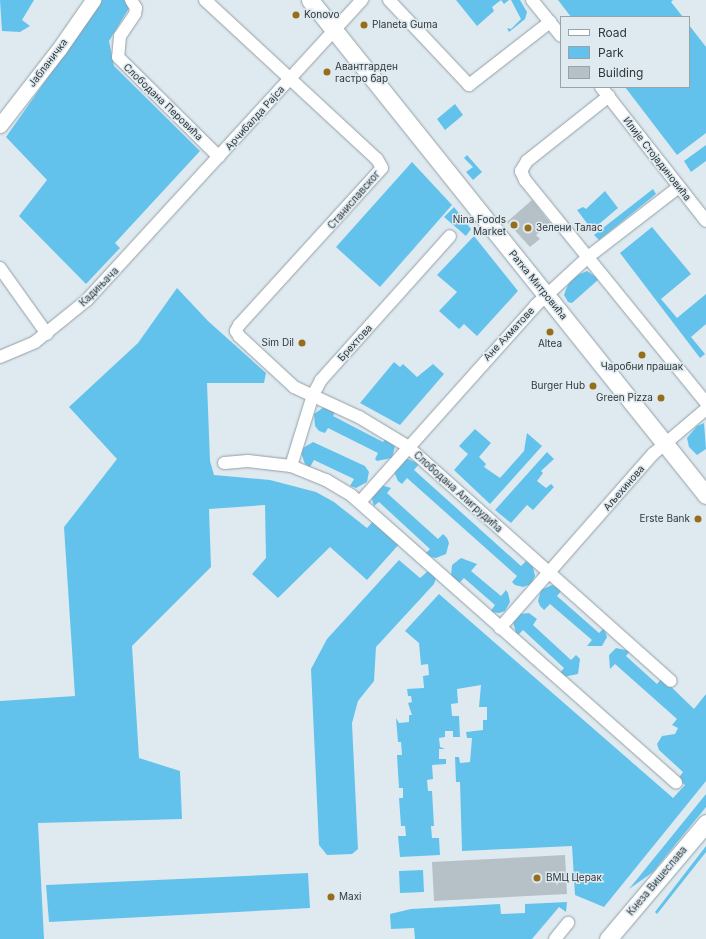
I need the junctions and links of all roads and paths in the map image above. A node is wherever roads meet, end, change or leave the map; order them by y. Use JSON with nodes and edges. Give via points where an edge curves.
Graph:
{"nodes":[{"id":1,"x":93,"y":0,"type":"edge"},
{"id":2,"x":131,"y":0,"type":"edge"},
{"id":3,"x":205,"y":0,"type":"edge"},
{"id":4,"x":310,"y":0,"type":"edge"},
{"id":5,"x":362,"y":0,"type":"edge"},
{"id":6,"x":389,"y":0,"type":"edge"},
{"id":7,"x":532,"y":0,"type":"edge"},
{"id":8,"x":550,"y":22,"type":"junction"},
{"id":9,"x":335,"y":30,"type":"junction"},
{"id":10,"x":560,"y":35,"type":"edge"},
{"id":11,"x":289,"y":80,"type":"junction"},
{"id":12,"x":605,"y":92,"type":"edge"},
{"id":13,"x":0,"y":124,"type":"edge"},
{"id":14,"x":219,"y":157,"type":"junction"},
{"id":15,"x":679,"y":187,"type":"junction"},
{"id":16,"x":706,"y":221,"type":"edge"},
{"id":17,"x":147,"y":235,"type":"joint"},
{"id":18,"x":450,"y":236,"type":"dead end"},
{"id":19,"x":588,"y":257,"type":"junction"},
{"id":20,"x":0,"y":268,"type":"edge"},
{"id":21,"x":546,"y":295,"type":"junction"},
{"id":22,"x":239,"y":326,"type":"joint"},
{"id":23,"x":47,"y":334,"type":"junction"},
{"id":24,"x":0,"y":357,"type":"edge"},
{"id":25,"x":313,"y":395,"type":"junction"},
{"id":26,"x":706,"y":403,"type":"edge"},
{"id":27,"x":706,"y":409,"type":"edge"},
{"id":28,"x":665,"y":443,"type":"junction"},
{"id":29,"x":407,"y":446,"type":"junction"},
{"id":30,"x":224,"y":462,"type":"dead end"},
{"id":31,"x":290,"y":466,"type":"junction"},
{"id":32,"x":706,"y":494,"type":"edge"},
{"id":33,"x":360,"y":502,"type":"junction"},
{"id":34,"x":548,"y":573,"type":"junction"},
{"id":35,"x":500,"y":628,"type":"junction"},
{"id":36,"x":671,"y":681,"type":"dead end"},
{"id":37,"x":676,"y":783,"type":"dead end"},
{"id":38,"x":706,"y":823,"type":"edge"},
{"id":39,"x":568,"y":924,"type":"dead end"},
{"id":40,"x":555,"y":939,"type":"edge"},
{"id":41,"x":608,"y":939,"type":"edge"}],
"edges":[{"from":1,"to":13,"type":"street","name":"Јабланичка","via":[[59,49]]},
{"from":2,"to":14,"type":"street","name":"Слободана Перовића","via":[[136,8],[135,14],[120,36],[118,57]]},
{"from":3,"to":11,"type":"street"},
{"from":4,"to":9,"type":"main road","name":"Ратка Митровића"},
{"from":5,"to":9,"type":"street","name":"Арчибалда Рајса"},
{"from":6,"to":8,"type":"street","via":[[469,85]]},
{"from":7,"to":8,"type":"street"},
{"from":8,"to":10,"type":"street"},
{"from":9,"to":11,"type":"street","name":"Арчибалда Рајса"},
{"from":9,"to":21,"type":"main road","name":"Ратка Митровића"},
{"from":11,"to":14,"type":"street","name":"Арчибалда Рајса"},
{"from":11,"to":22,"type":"street","name":"Станиславског","via":[[378,159],[382,168]]},
{"from":12,"to":15,"type":"street","name":"Илије Стојадиновића"},
{"from":12,"to":19,"type":"street","name":"Илије Стојадиновића","via":[[527,161],[521,171],[525,180]]},
{"from":14,"to":17,"type":"street","name":"Арчибалда Рајса"},
{"from":15,"to":16,"type":"street","name":"Илије Стојадиновића"},
{"from":15,"to":19,"type":"street","name":"Ане Ахматове"},
{"from":17,"to":23,"type":"street","name":"Кадињача","via":[[87,300]]},
{"from":18,"to":25,"type":"street","name":"Брехтова","via":[[321,380]]},
{"from":19,"to":21,"type":"street","name":"Ане Ахматове"},
{"from":19,"to":26,"type":"street"},
{"from":20,"to":23,"type":"street"},
{"from":21,"to":28,"type":"main road","name":"Ратка Митровића"},
{"from":21,"to":29,"type":"street","name":"Ане Ахматове"},
{"from":22,"to":25,"type":"street","name":"Слободана Алигрудића","via":[[236,331],[239,336],[286,382]]},
{"from":23,"to":24,"type":"street","name":"Кадињача"},
{"from":25,"to":29,"type":"street","name":"Слободана Алигрудића","via":[[381,428]]},
{"from":25,"to":31,"type":"street","name":"Брехтова"},
{"from":27,"to":28,"type":"street","name":"Аљехинова"},
{"from":28,"to":32,"type":"main road","name":"Ратка Митровића"},
{"from":28,"to":34,"type":"street","name":"Аљехинова"},
{"from":29,"to":33,"type":"street","name":"Ане Ахматове"},
{"from":29,"to":34,"type":"street","name":"Слободана Алигрудића"},
{"from":30,"to":31,"type":"street","via":[[248,461]]},
{"from":31,"to":33,"type":"street","via":[[326,480]]},
{"from":33,"to":35,"type":"street"},
{"from":34,"to":35,"type":"street","name":"Аљехинова"},
{"from":34,"to":36,"type":"street","name":"Слободана Алигрудића"},
{"from":35,"to":37,"type":"street"},
{"from":38,"to":41,"type":"main road","name":"Кнеза Вишеслава"},
{"from":39,"to":40,"type":"street"}]}
